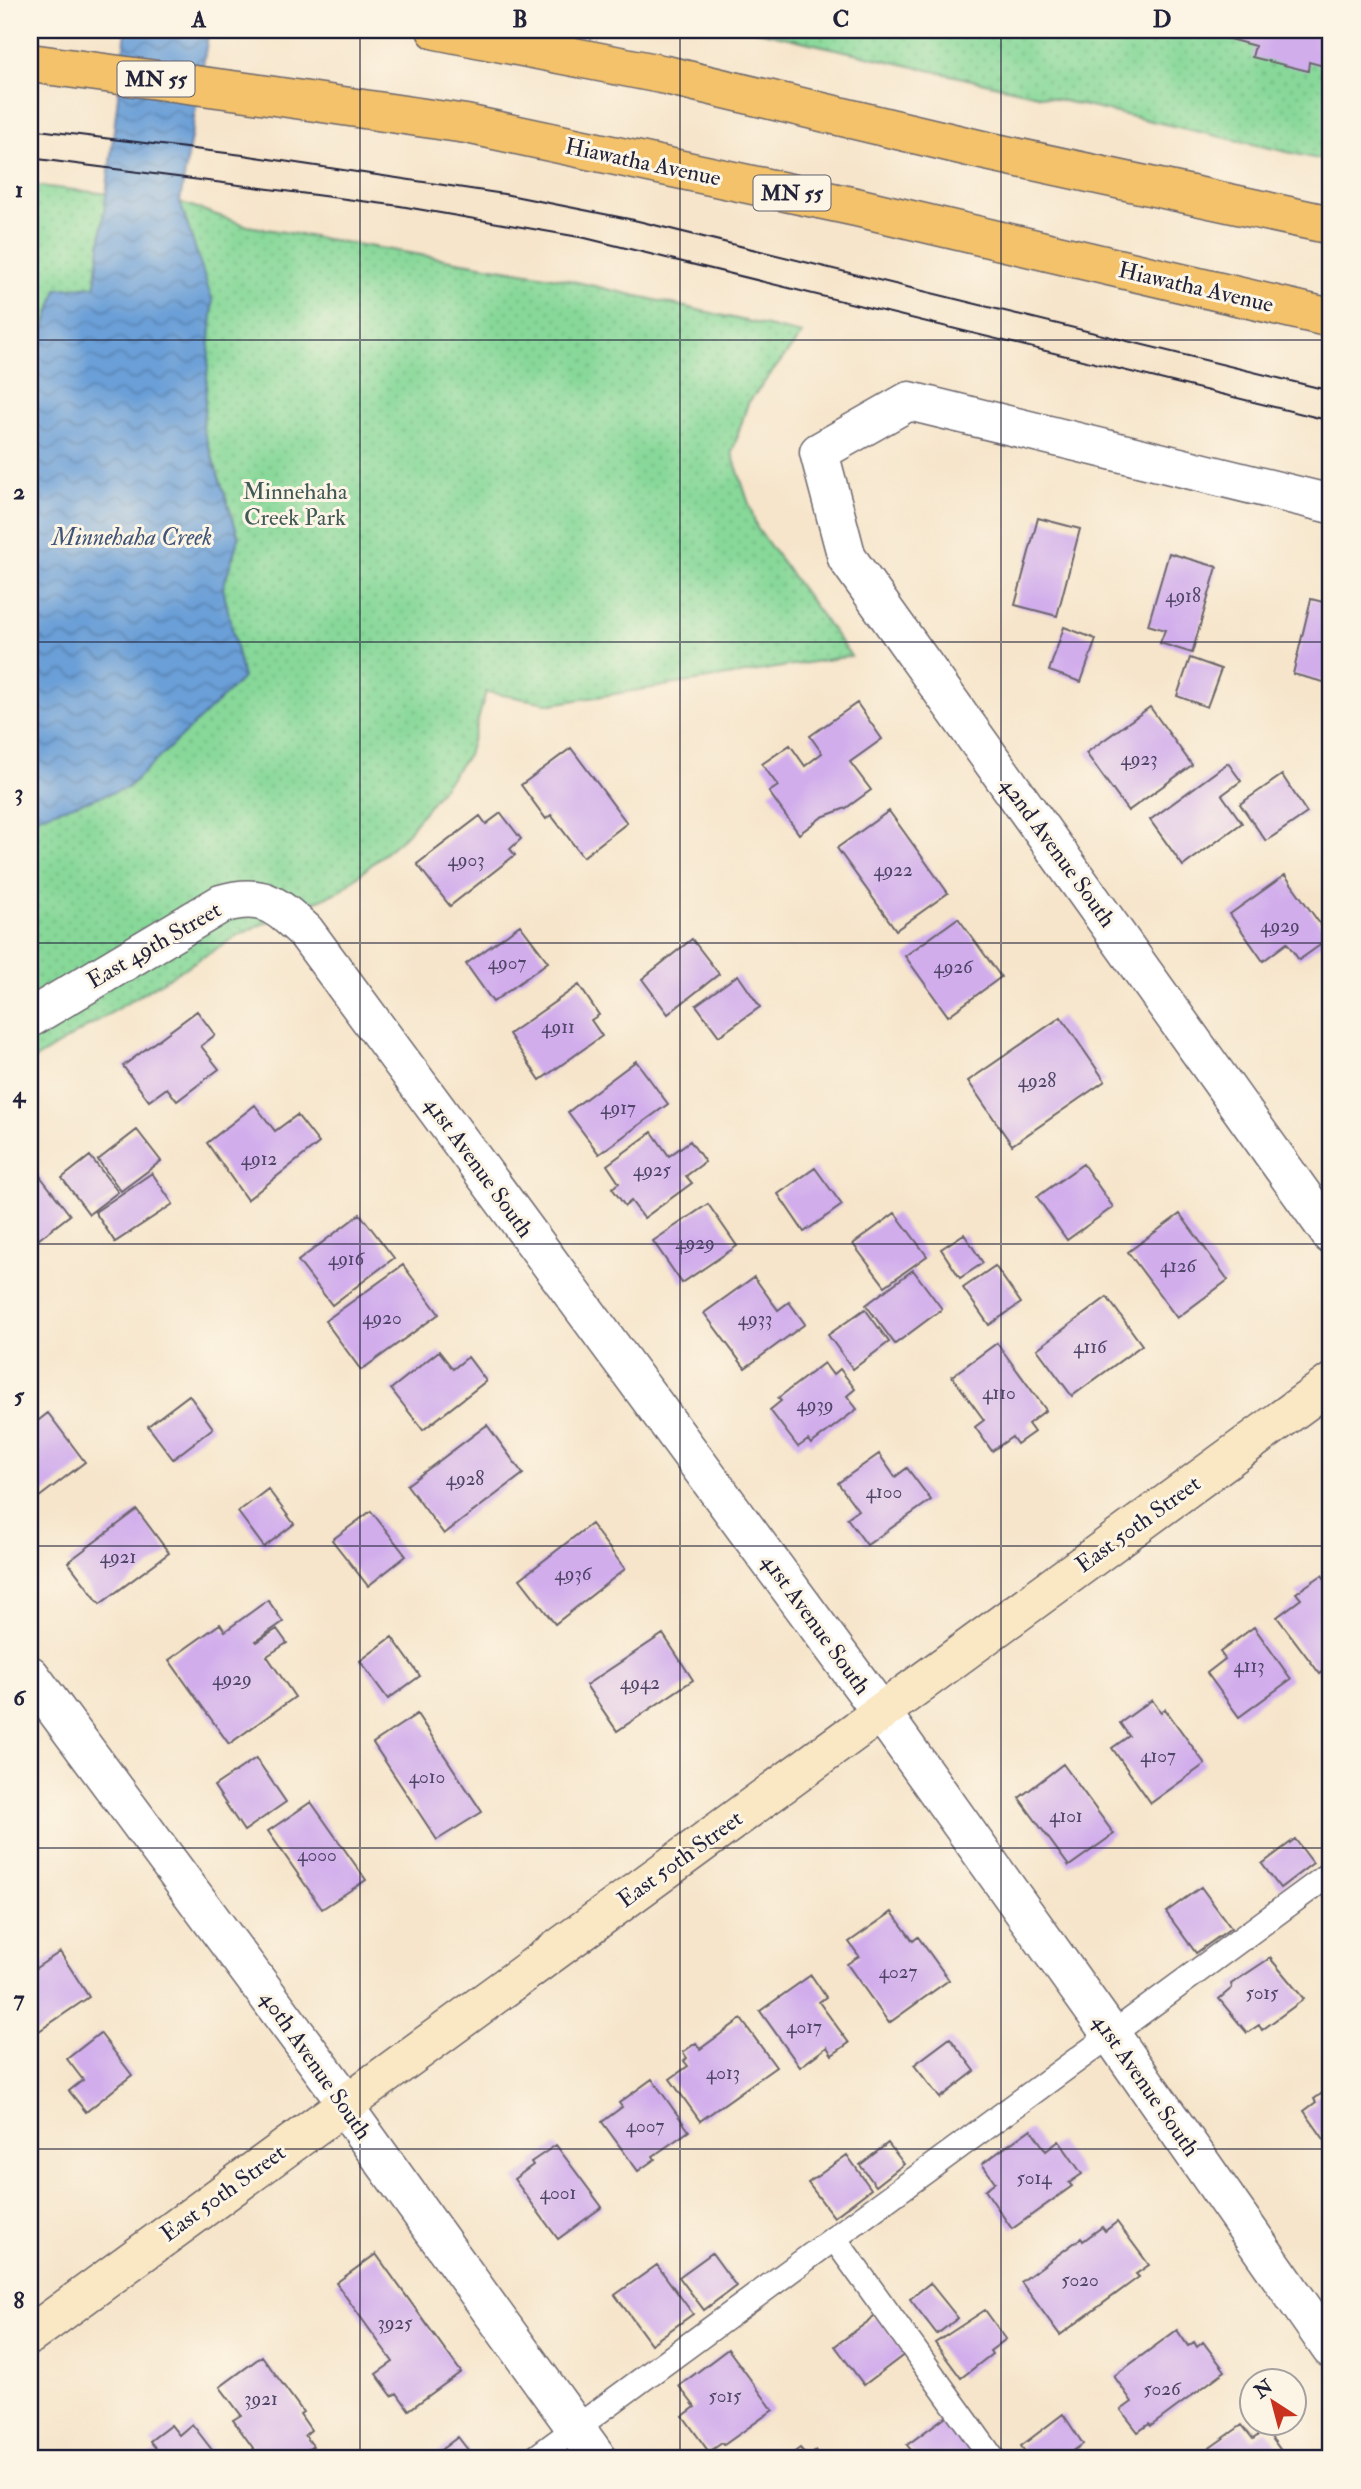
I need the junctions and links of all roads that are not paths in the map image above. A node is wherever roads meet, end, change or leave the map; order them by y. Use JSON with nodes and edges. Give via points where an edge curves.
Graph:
{"nodes":[{"id":1,"x":436,"y":30,"type":"edge"},
{"id":2,"x":47,"y":64,"type":"edge"},
{"id":3,"x":1331,"y":225,"type":"edge"},
{"id":4,"x":1331,"y":318,"type":"edge"},
{"id":5,"x":1331,"y":504,"type":"edge"},
{"id":6,"x":283,"y":911,"type":"joint"},
{"id":7,"x":30,"y":1018,"type":"edge"},
{"id":8,"x":1331,"y":1235,"type":"edge"},
{"id":9,"x":1331,"y":1383,"type":"edge"},
{"id":10,"x":30,"y":1675,"type":"edge"},
{"id":11,"x":881,"y":1712,"type":"junction"},
{"id":12,"x":1331,"y":1873,"type":"edge"},
{"id":13,"x":1110,"y":2034,"type":"junction"},
{"id":14,"x":343,"y":2105,"type":"junction"},
{"id":15,"x":834,"y":2238,"type":"junction"},
{"id":16,"x":30,"y":2335,"type":"edge"},
{"id":17,"x":1331,"y":2349,"type":"edge"},
{"id":18,"x":576,"y":2429,"type":"junction"},
{"id":19,"x":534,"y":2459,"type":"edge"},
{"id":20,"x":598,"y":2459,"type":"edge"},
{"id":21,"x":993,"y":2459,"type":"edge"}],
"edges":[{"from":1,"to":3,"type":"highway","via":[[666,75],[982,150]]},
{"from":2,"to":4,"type":"highway","name":"Hiawatha Avenue","number":"MN 55","via":[[492,130],[856,207]]},
{"from":5,"to":8,"type":"street","name":"42nd Avenue South","via":[[909,401],[819,452],[848,558]]},
{"from":6,"to":7,"type":"street","name":"East 49th Street","via":[[257,899],[220,904]]},
{"from":6,"to":11,"type":"street","name":"41st Avenue South","via":[[314,942]]},
{"from":9,"to":11,"type":"street","name":"East 50th Street"},
{"from":10,"to":14,"type":"street","name":"40th Avenue South","via":[[339,2092]]},
{"from":11,"to":13,"type":"street","name":"41st Avenue South"},
{"from":11,"to":14,"type":"street","name":"East 50th Street"},
{"from":12,"to":13,"type":"lane"},
{"from":13,"to":15,"type":"lane"},
{"from":13,"to":17,"type":"street","name":"41st Avenue South"},
{"from":14,"to":16,"type":"street","name":"East 50th Street"},
{"from":14,"to":18,"type":"street","name":"40th Avenue South"},
{"from":15,"to":18,"type":"lane"},
{"from":15,"to":21,"type":"lane"},
{"from":18,"to":19,"type":"lane"},
{"from":18,"to":20,"type":"street","name":"40th Avenue South"}]}
